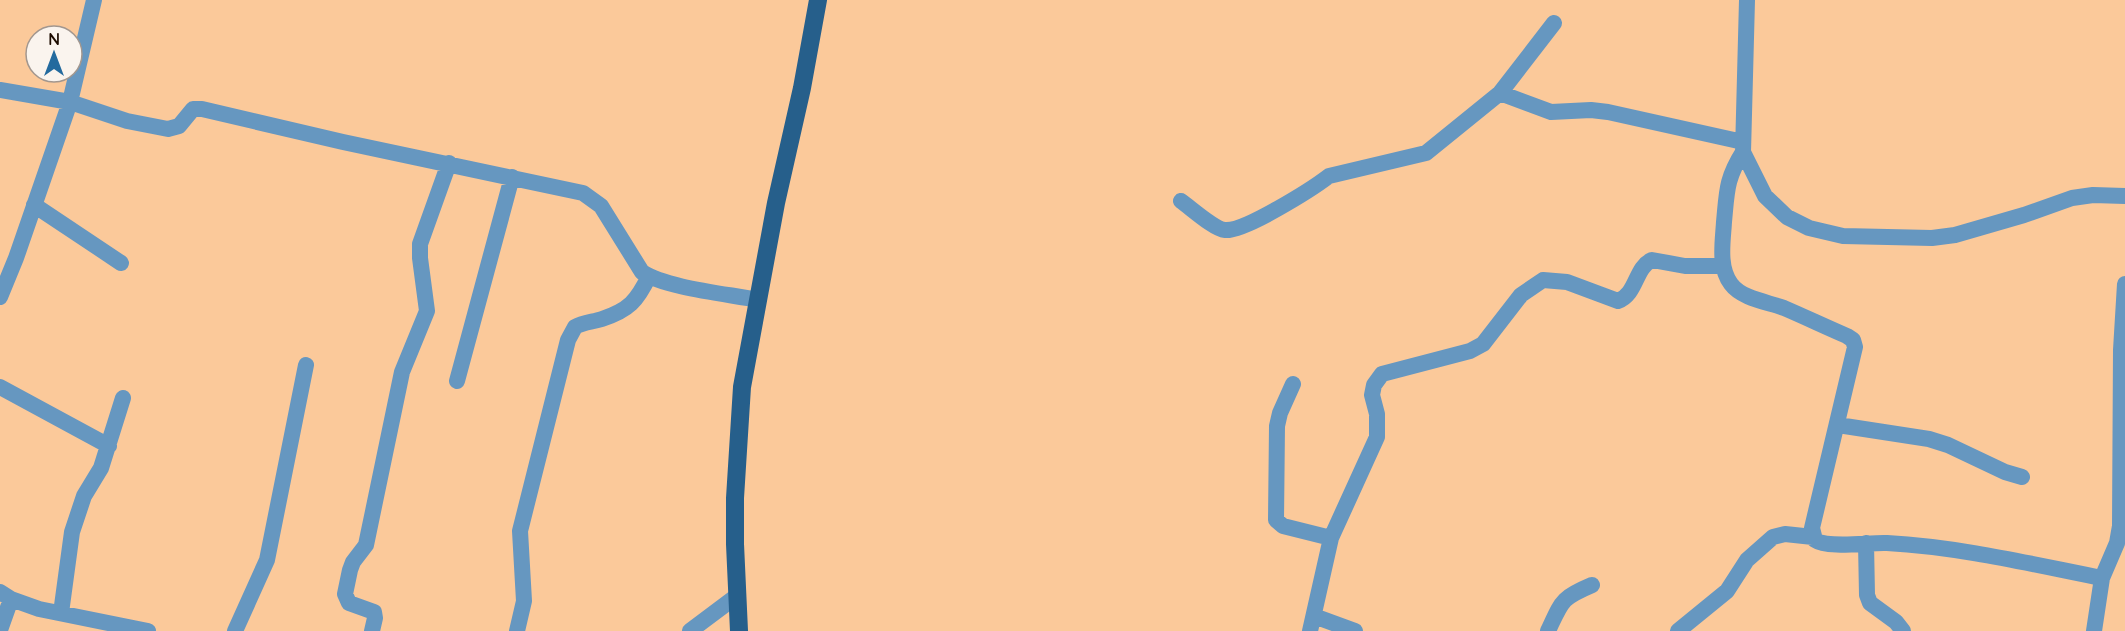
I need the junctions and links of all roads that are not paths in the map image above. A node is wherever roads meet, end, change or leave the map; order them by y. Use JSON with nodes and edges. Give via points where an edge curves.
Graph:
{"nodes":[{"id":1,"x":94,"y":0,"type":"edge"},
{"id":2,"x":818,"y":0,"type":"edge"},
{"id":3,"x":1747,"y":0,"type":"edge"},
{"id":4,"x":1554,"y":23,"type":"dead end"},
{"id":5,"x":0,"y":90,"type":"edge"},
{"id":6,"x":1500,"y":93,"type":"junction"},
{"id":7,"x":70,"y":102,"type":"junction"},
{"id":8,"x":1743,"y":147,"type":"junction"},
{"id":9,"x":448,"y":163,"type":"junction"},
{"id":10,"x":512,"y":177,"type":"junction"},
{"id":11,"x":2125,"y":196,"type":"edge"},
{"id":12,"x":1181,"y":201,"type":"dead end"},
{"id":13,"x":34,"y":206,"type":"junction"},
{"id":14,"x":121,"y":263,"type":"dead end"},
{"id":15,"x":1723,"y":266,"type":"junction"},
{"id":16,"x":649,"y":276,"type":"junction"},
{"id":17,"x":2125,"y":284,"type":"edge"},
{"id":18,"x":0,"y":297,"type":"edge"},
{"id":19,"x":758,"y":300,"type":"junction"},
{"id":20,"x":2123,"y":351,"type":"edge"},
{"id":21,"x":306,"y":364,"type":"dead end"},
{"id":22,"x":457,"y":381,"type":"dead end"},
{"id":23,"x":1293,"y":384,"type":"dead end"},
{"id":24,"x":0,"y":387,"type":"edge"},
{"id":25,"x":123,"y":398,"type":"dead end"},
{"id":26,"x":1838,"y":425,"type":"junction"},
{"id":27,"x":109,"y":446,"type":"junction"},
{"id":28,"x":2022,"y":477,"type":"dead end"},
{"id":29,"x":2123,"y":490,"type":"edge"},
{"id":30,"x":1813,"y":537,"type":"junction"},
{"id":31,"x":1331,"y":538,"type":"junction"},
{"id":32,"x":1866,"y":543,"type":"junction"},
{"id":33,"x":2102,"y":578,"type":"junction"},
{"id":34,"x":1592,"y":585,"type":"dead end"},
{"id":35,"x":6,"y":595,"type":"edge"},
{"id":36,"x":738,"y":595,"type":"junction"},
{"id":37,"x":61,"y":613,"type":"junction"},
{"id":38,"x":1312,"y":623,"type":"edge"},
{"id":39,"x":0,"y":630,"type":"edge"},
{"id":40,"x":147,"y":631,"type":"edge"},
{"id":41,"x":235,"y":631,"type":"edge"},
{"id":42,"x":372,"y":631,"type":"edge"},
{"id":43,"x":518,"y":631,"type":"edge"},
{"id":44,"x":690,"y":631,"type":"edge"},
{"id":45,"x":739,"y":631,"type":"edge"},
{"id":46,"x":1354,"y":631,"type":"edge"},
{"id":47,"x":1548,"y":631,"type":"edge"},
{"id":48,"x":1678,"y":631,"type":"edge"},
{"id":49,"x":1903,"y":631,"type":"edge"},
{"id":50,"x":2094,"y":631,"type":"edge"}],
"edges":[{"from":1,"to":7,"type":"street"},
{"from":2,"to":19,"type":"main road"},
{"from":3,"to":8,"type":"street"},
{"from":4,"to":6,"type":"street"},
{"from":5,"to":7,"type":"street"},
{"from":6,"to":8,"type":"street","via":[[1551,111],[1608,111]]},
{"from":6,"to":12,"type":"street","via":[[1426,153],[1329,176],[1246,225],[1220,229]]},
{"from":7,"to":9,"type":"street","via":[[168,129],[179,126],[194,109],[202,109]]},
{"from":7,"to":13,"type":"street"},
{"from":8,"to":11,"type":"street","via":[[1765,196],[1781,212],[1809,228],[1843,236],[1943,237],[2072,198]]},
{"from":8,"to":15,"type":"street","via":[[1729,177]]},
{"from":9,"to":10,"type":"street"},
{"from":9,"to":42,"type":"street","via":[[420,243],[427,311],[402,372],[366,545],[353,562],[345,594],[349,603],[374,612]]},
{"from":10,"to":16,"type":"street","via":[[583,193],[593,199],[642,272]]},
{"from":10,"to":22,"type":"street"},
{"from":13,"to":14,"type":"street"},
{"from":13,"to":18,"type":"street"},
{"from":15,"to":26,"type":"street","via":[[1737,290],[1853,340],[1855,356]]},
{"from":15,"to":31,"type":"street","via":[[1685,266],[1652,260],[1645,265],[1629,295],[1618,301],[1567,282],[1543,280],[1521,295],[1483,344],[1470,351],[1382,374],[1372,394],[1377,437]]},
{"from":16,"to":19,"type":"street"},
{"from":16,"to":43,"type":"street","via":[[639,297],[629,306],[580,324],[570,332],[520,531],[524,601]]},
{"from":17,"to":20,"type":"street"},
{"from":19,"to":36,"type":"main road","via":[[742,387],[738,439]]},
{"from":20,"to":29,"type":"street"},
{"from":21,"to":41,"type":"street","via":[[267,560]]},
{"from":23,"to":31,"type":"street","via":[[1278,426],[1276,520],[1282,526]]},
{"from":24,"to":27,"type":"street"},
{"from":25,"to":27,"type":"street"},
{"from":26,"to":28,"type":"street","via":[[1929,439]]},
{"from":26,"to":30,"type":"street"},
{"from":27,"to":37,"type":"street","via":[[84,496],[72,532]]},
{"from":29,"to":33,"type":"street","via":[[2117,543]]},
{"from":30,"to":32,"type":"street","via":[[1825,544]]},
{"from":30,"to":48,"type":"street","via":[[1773,537],[1747,560],[1726,591]]},
{"from":31,"to":38,"type":"street"},
{"from":32,"to":33,"type":"street","via":[[1961,550]]},
{"from":32,"to":49,"type":"street","via":[[1867,596]]},
{"from":33,"to":50,"type":"street"},
{"from":34,"to":47,"type":"street","via":[[1565,598]]},
{"from":35,"to":37,"type":"street","via":[[39,609]]},
{"from":35,"to":39,"type":"street"},
{"from":36,"to":44,"type":"street"},
{"from":36,"to":45,"type":"main road"},
{"from":37,"to":40,"type":"street"},
{"from":38,"to":46,"type":"street"}]}
